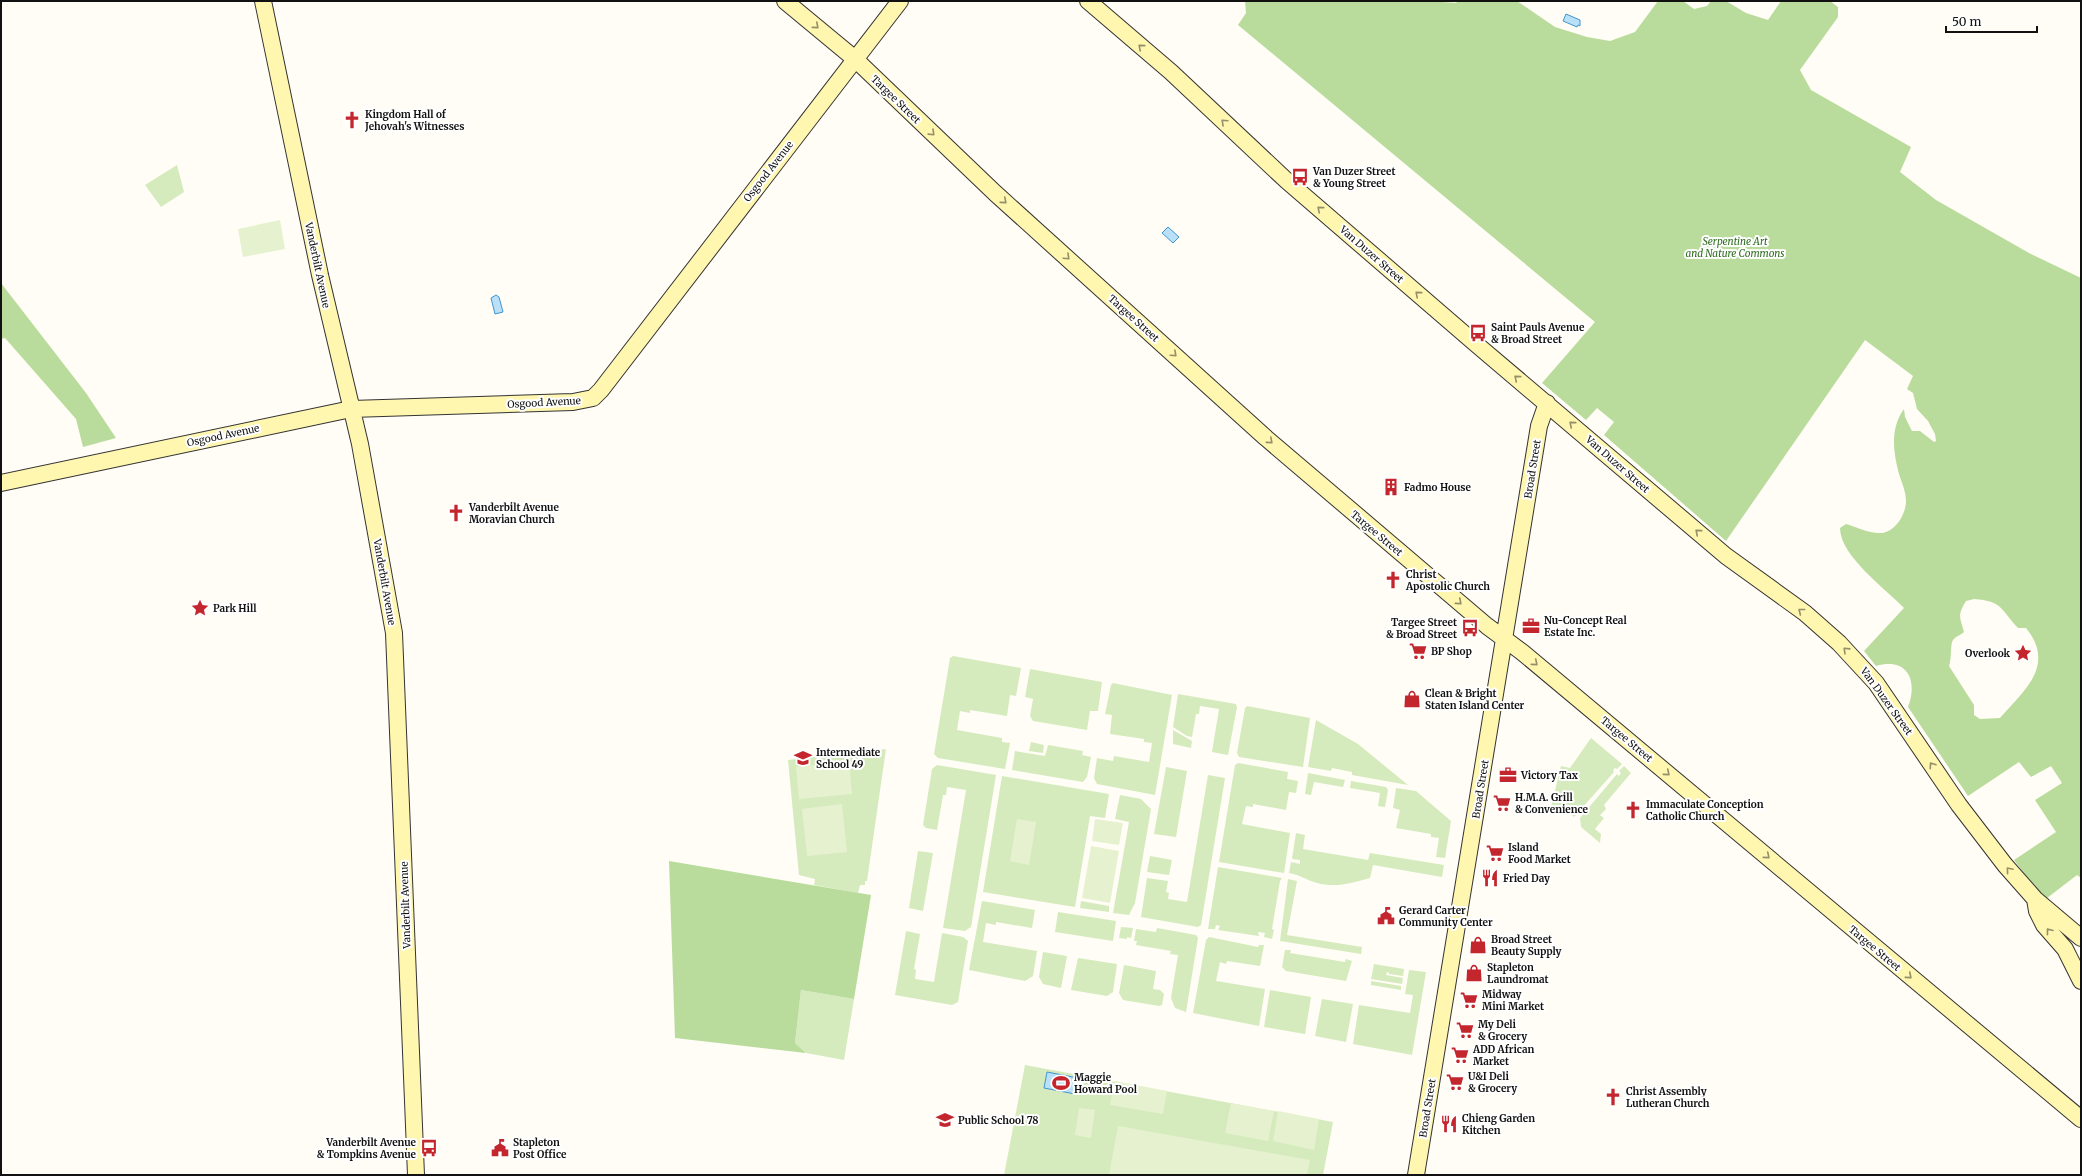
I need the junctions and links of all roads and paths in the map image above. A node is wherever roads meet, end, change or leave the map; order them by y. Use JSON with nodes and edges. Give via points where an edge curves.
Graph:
{"nodes":[{"id":1,"x":263,"y":1,"type":"edge"},
{"id":2,"x":785,"y":1,"type":"edge"},
{"id":3,"x":900,"y":1,"type":"edge"},
{"id":4,"x":1088,"y":1,"type":"edge"},
{"id":5,"x":855,"y":59,"type":"junction"},
{"id":6,"x":1547,"y":403,"type":"junction"},
{"id":7,"x":351,"y":409,"type":"junction"},
{"id":8,"x":1,"y":483,"type":"edge"},
{"id":9,"x":1504,"y":639,"type":"junction"},
{"id":10,"x":2035,"y":899,"type":"junction"},
{"id":11,"x":2081,"y":938,"type":"edge"},
{"id":12,"x":2081,"y":981,"type":"edge"},
{"id":13,"x":2081,"y":1119,"type":"edge"},
{"id":14,"x":416,"y":1175,"type":"edge"},
{"id":15,"x":1416,"y":1175,"type":"edge"}],
"edges":[{"from":1,"to":7,"type":"street","name":"Vanderbilt Avenue","via":[[320,275]]},
{"from":2,"to":5,"type":"street","name":"Targee Street","one_way":true},
{"from":3,"to":5,"type":"street","name":"Osgood Avenue"},
{"from":6,"to":4,"type":"street","name":"Van Duzer Street","one_way":true,"via":[[1287,181],[1171,72]]},
{"from":5,"to":7,"type":"street","name":"Osgood Avenue","via":[[593,398],[573,402]]},
{"from":5,"to":9,"type":"street","name":"Targee Street","one_way":true,"via":[[995,193],[1261,433]]},
{"from":6,"to":9,"type":"street","name":"Broad Street","via":[[1540,421]]},
{"from":10,"to":6,"type":"street","name":"Van Duzer Street","one_way":true,"via":[[1968,819],[1882,692],[1855,658],[1805,614],[1726,556]]},
{"from":7,"to":8,"type":"street","name":"Osgood Avenue"},
{"from":7,"to":14,"type":"street","name":"Vanderbilt Avenue","via":[[394,633]]},
{"from":9,"to":13,"type":"street","name":"Targee Street","one_way":true},
{"from":9,"to":15,"type":"street","name":"Broad Street"},
{"from":10,"to":11,"type":"street"},
{"from":12,"to":10,"type":"street","name":"Van Duzer Street","one_way":true,"via":[[2065,949],[2044,925]]}]}
